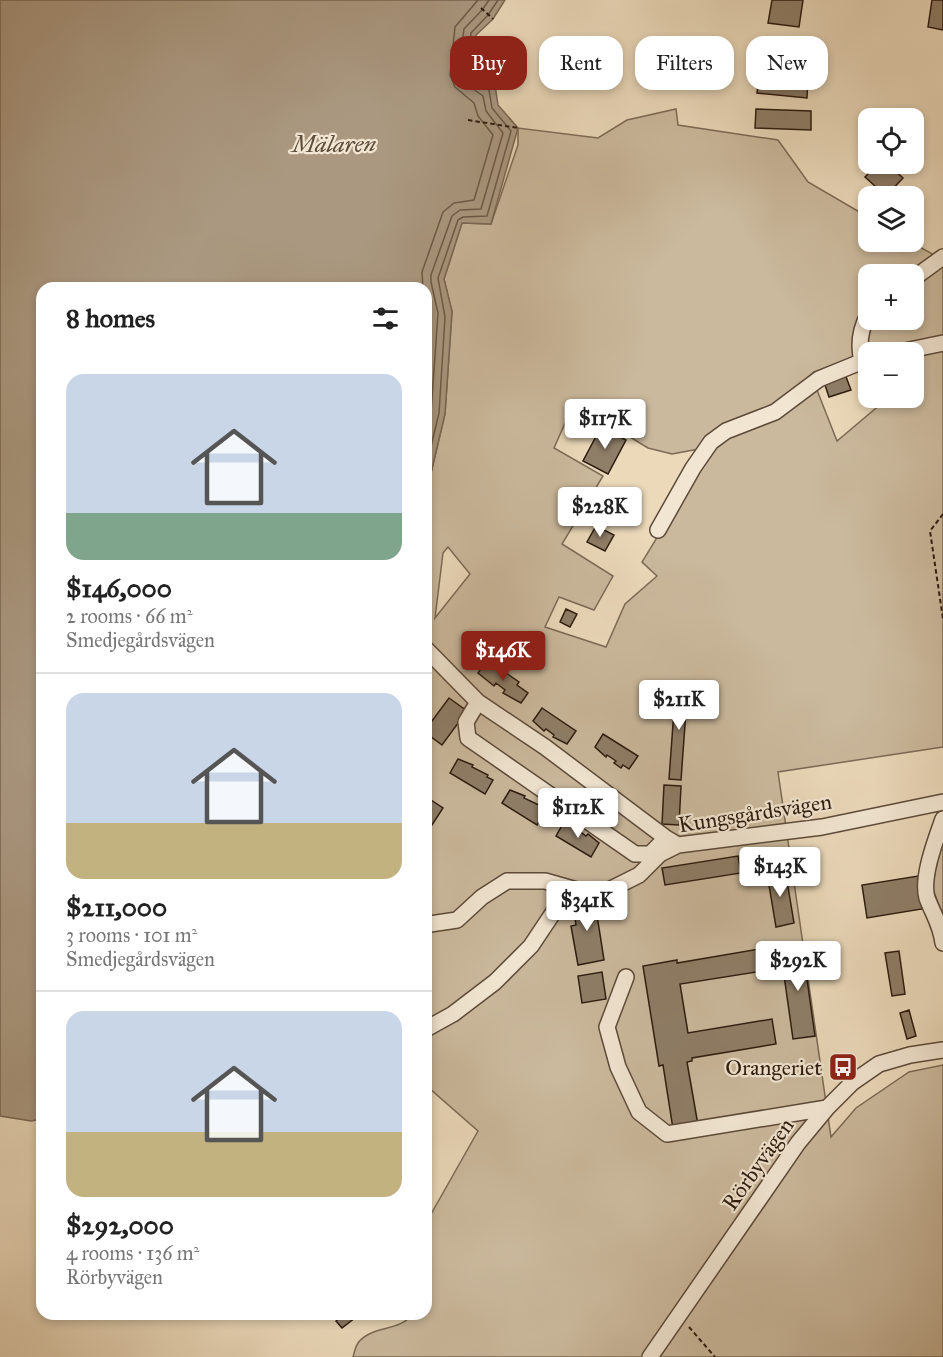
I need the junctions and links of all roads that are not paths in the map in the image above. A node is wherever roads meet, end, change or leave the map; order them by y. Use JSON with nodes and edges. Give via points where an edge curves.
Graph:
{"nodes":[{"id":1,"x":943,"y":257,"type":"edge"},
{"id":2,"x":924,"y":271,"type":"edge"},
{"id":3,"x":943,"y":343,"type":"edge"},
{"id":4,"x":924,"y":347,"type":"edge"},
{"id":5,"x":858,"y":363,"type":"edge"},
{"id":6,"x":657,"y":530,"type":"dead end"},
{"id":7,"x":432,"y":655,"type":"edge"},
{"id":8,"x":478,"y":702,"type":"junction"},
{"id":9,"x":943,"y":802,"type":"edge"},
{"id":10,"x":943,"y":819,"type":"edge"},
{"id":11,"x":672,"y":842,"type":"junction"},
{"id":12,"x":579,"y":891,"type":"junction"},
{"id":13,"x":432,"y":924,"type":"edge"},
{"id":14,"x":943,"y":943,"type":"edge"},
{"id":15,"x":626,"y":977,"type":"dead end"},
{"id":16,"x":432,"y":1026,"type":"edge"},
{"id":17,"x":943,"y":1050,"type":"edge"},
{"id":18,"x":827,"y":1108,"type":"junction"},
{"id":19,"x":650,"y":1357,"type":"edge"}],
"edges":[{"from":1,"to":2,"type":"street"},
{"from":3,"to":4,"type":"street"},
{"from":5,"to":6,"type":"street","via":[[819,379],[775,412],[726,431],[711,442]]},
{"from":7,"to":8,"type":"street"},
{"from":8,"to":11,"type":"street"},
{"from":8,"to":11,"type":"street","via":[[466,722],[468,738],[635,854],[650,854]]},
{"from":9,"to":11,"type":"street","name":"Kungsgårdsvägen","via":[[822,827]]},
{"from":10,"to":14,"type":"street","via":[[928,865],[926,896],[941,928]]},
{"from":11,"to":12,"type":"street","name":"Kungsgårdsvägen","via":[[639,875],[609,890]]},
{"from":12,"to":13,"type":"street","name":"Kungsgårdsvägen","via":[[545,881],[507,881],[457,920]]},
{"from":12,"to":16,"type":"street","via":[[563,898],[531,946],[495,982]]},
{"from":15,"to":18,"type":"street","via":[[608,1028],[618,1067],[639,1113],[667,1134]]},
{"from":17,"to":18,"type":"street","name":"Rörbyvägen","via":[[879,1064],[853,1082]]},
{"from":18,"to":19,"type":"street","name":"Rörbyvägen","via":[[798,1143]]}]}
